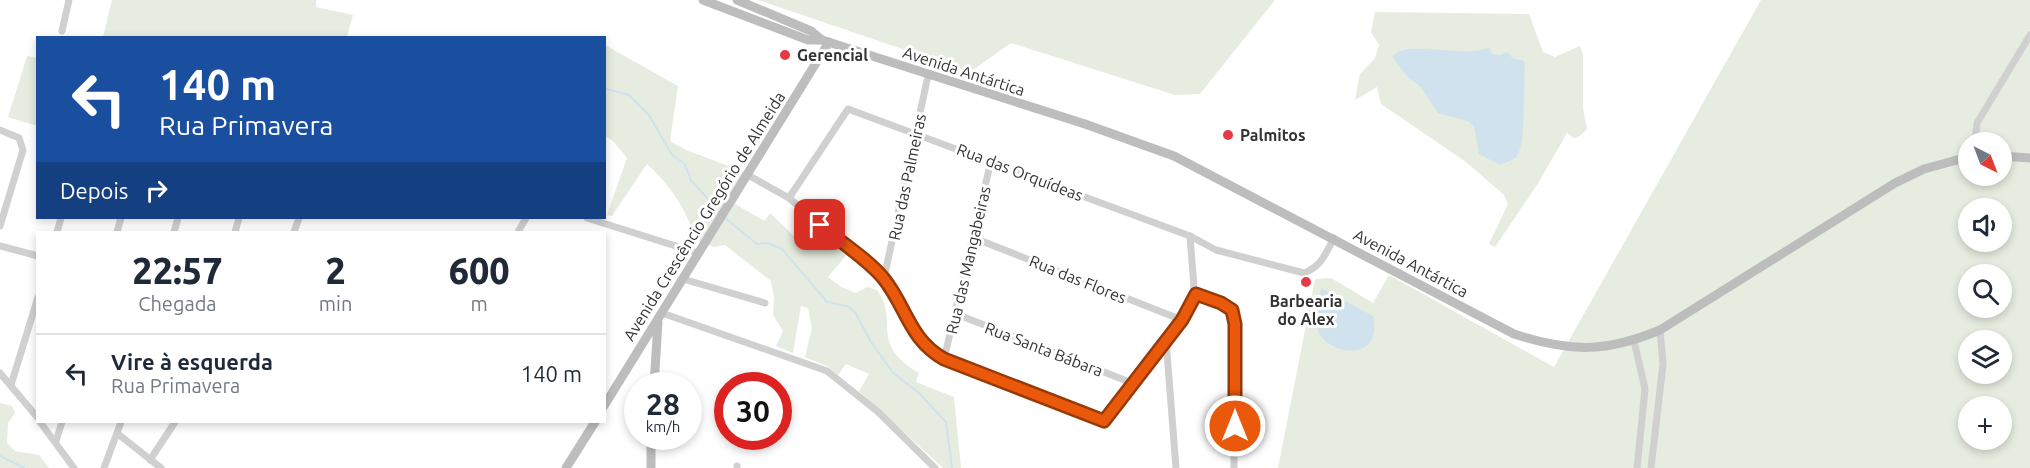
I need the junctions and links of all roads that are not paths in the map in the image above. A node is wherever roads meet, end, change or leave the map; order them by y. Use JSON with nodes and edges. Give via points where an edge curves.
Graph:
{"nodes":[{"id":1,"x":69,"y":0,"type":"edge"},
{"id":2,"x":703,"y":0,"type":"edge"},
{"id":3,"x":737,"y":0,"type":"edge"},
{"id":4,"x":62,"y":31,"type":"dead end"},
{"id":5,"x":2030,"y":35,"type":"edge"},
{"id":6,"x":826,"y":41,"type":"junction"},
{"id":7,"x":928,"y":76,"type":"junction"},
{"id":8,"x":0,"y":130,"type":"edge"},
{"id":9,"x":1976,"y":132,"type":"edge"},
{"id":10,"x":917,"y":133,"type":"junction"},
{"id":11,"x":2012,"y":157,"type":"edge"},
{"id":12,"x":2030,"y":158,"type":"edge"},
{"id":13,"x":1958,"y":160,"type":"edge"},
{"id":14,"x":991,"y":161,"type":"junction"},
{"id":15,"x":746,"y":174,"type":"junction"},
{"id":16,"x":789,"y":198,"type":"junction"},
{"id":17,"x":590,"y":219,"type":"edge"},
{"id":18,"x":0,"y":226,"type":"edge"},
{"id":19,"x":1190,"y":236,"type":"junction"},
{"id":20,"x":974,"y":238,"type":"junction"},
{"id":21,"x":1334,"y":238,"type":"junction"},
{"id":22,"x":0,"y":246,"type":"edge"},
{"id":23,"x":698,"y":253,"type":"junction"},
{"id":24,"x":36,"y":255,"type":"edge"},
{"id":25,"x":884,"y":278,"type":"junction"},
{"id":26,"x":683,"y":279,"type":"junction"},
{"id":27,"x":1196,"y":294,"type":"junction"},
{"id":28,"x":765,"y":303,"type":"dead end"},
{"id":29,"x":36,"y":304,"type":"edge"},
{"id":30,"x":956,"y":314,"type":"junction"},
{"id":31,"x":660,"y":316,"type":"junction"},
{"id":32,"x":1182,"y":320,"type":"junction"},
{"id":33,"x":1660,"y":330,"type":"junction"},
{"id":34,"x":1166,"y":340,"type":"junction"},
{"id":35,"x":1634,"y":341,"type":"junction"},
{"id":36,"x":944,"y":359,"type":"junction"},
{"id":37,"x":655,"y":372,"type":"edge"},
{"id":38,"x":0,"y":373,"type":"edge"},
{"id":39,"x":1132,"y":383,"type":"junction"},
{"id":40,"x":11,"y":386,"type":"junction"},
{"id":41,"x":606,"y":403,"type":"edge"},
{"id":42,"x":36,"y":416,"type":"edge"},
{"id":43,"x":41,"y":423,"type":"edge"},
{"id":44,"x":62,"y":423,"type":"edge"},
{"id":45,"x":121,"y":423,"type":"edge"},
{"id":46,"x":174,"y":423,"type":"edge"},
{"id":47,"x":594,"y":423,"type":"edge"},
{"id":48,"x":118,"y":434,"type":"junction"},
{"id":49,"x":56,"y":441,"type":"junction"},
{"id":50,"x":651,"y":450,"type":"edge"},
{"id":51,"x":150,"y":460,"type":"junction"},
{"id":52,"x":74,"y":468,"type":"edge"},
{"id":53,"x":104,"y":468,"type":"edge"},
{"id":54,"x":161,"y":468,"type":"edge"},
{"id":55,"x":566,"y":468,"type":"edge"},
{"id":56,"x":651,"y":468,"type":"edge"},
{"id":57,"x":935,"y":468,"type":"edge"},
{"id":58,"x":1176,"y":468,"type":"edge"},
{"id":59,"x":1234,"y":468,"type":"edge"},
{"id":60,"x":1637,"y":468,"type":"edge"},
{"id":61,"x":1651,"y":468,"type":"edge"}],
"edges":[{"from":1,"to":4,"type":"street"},
{"from":2,"to":6,"type":"main road","name":"Avenida Antártica","via":[[808,40]]},
{"from":3,"to":6,"type":"main road","name":"Avenida Antártica"},
{"from":5,"to":9,"type":"street","via":[[1977,123]]},
{"from":6,"to":7,"type":"main road","name":"Avenida Antártica"},
{"from":6,"to":15,"type":"main road","name":"Avenida Crescêncio Gregório de Almeida"},
{"from":7,"to":10,"type":"street","name":"Rua das Palmeiras"},
{"from":7,"to":21,"type":"main road","name":"Avenida Antártica","via":[[1165,152]]},
{"from":8,"to":18,"type":"street","via":[[19,138],[23,150]]},
{"from":10,"to":14,"type":"street","name":"Rua das Orquídeas"},
{"from":10,"to":16,"type":"street","name":"Rua das Orquídeas","via":[[848,109]]},
{"from":10,"to":25,"type":"street","name":"Rua das Palmeiras"},
{"from":11,"to":12,"type":"main road"},
{"from":13,"to":33,"type":"main road","name":"Avenida Antártica","via":[[1924,169],[1895,183]]},
{"from":14,"to":19,"type":"street","name":"Rua das Orquídeas"},
{"from":14,"to":20,"type":"street","name":"Rua das Mangabeiras"},
{"from":15,"to":16,"type":"street"},
{"from":15,"to":23,"type":"main road","name":"Avenida Crescêncio Gregório de Almeida"},
{"from":16,"to":25,"type":"street"},
{"from":17,"to":23,"type":"street"},
{"from":19,"to":21,"type":"street","name":"Rua das Orquídeas","via":[[1216,250],[1304,273],[1322,262]]},
{"from":19,"to":27,"type":"street"},
{"from":20,"to":30,"type":"street","name":"Rua das Mangabeiras"},
{"from":20,"to":32,"type":"street","name":"Rua das Flores"},
{"from":21,"to":35,"type":"main road","name":"Avenida Antártica","via":[[1514,334],[1582,349]]},
{"from":22,"to":24,"type":"street"},
{"from":23,"to":26,"type":"main road","name":"Avenida Crescêncio Gregório de Almeida"},
{"from":25,"to":36,"type":"street","via":[[918,338],[928,350]]},
{"from":26,"to":28,"type":"street"},
{"from":26,"to":31,"type":"main road","name":"Avenida Crescêncio Gregório de Almeida"},
{"from":27,"to":32,"type":"street"},
{"from":27,"to":59,"type":"street","via":[[1232,310]]},
{"from":29,"to":40,"type":"street"},
{"from":30,"to":36,"type":"street","name":"Rua das Mangabeiras"},
{"from":30,"to":39,"type":"street","name":"Rua Santa Bábara"},
{"from":31,"to":37,"type":"main road"},
{"from":31,"to":41,"type":"main road","name":"Avenida Crescêncio Gregório de Almeida"},
{"from":31,"to":57,"type":"street","via":[[827,371],[877,411]]},
{"from":32,"to":34,"type":"street"},
{"from":33,"to":35,"type":"main road","name":"Avenida Antártica"},
{"from":33,"to":61,"type":"street","via":[[1663,364]]},
{"from":34,"to":39,"type":"street"},
{"from":34,"to":58,"type":"street"},
{"from":35,"to":60,"type":"street","via":[[1645,388]]},
{"from":36,"to":39,"type":"street","via":[[1104,421]]},
{"from":38,"to":40,"type":"street"},
{"from":40,"to":42,"type":"street"},
{"from":43,"to":49,"type":"street"},
{"from":44,"to":49,"type":"street"},
{"from":45,"to":48,"type":"street"},
{"from":46,"to":51,"type":"street"},
{"from":47,"to":55,"type":"main road"},
{"from":48,"to":51,"type":"street"},
{"from":48,"to":53,"type":"street"},
{"from":49,"to":52,"type":"street"},
{"from":50,"to":56,"type":"main road"},
{"from":51,"to":54,"type":"street"}]}
